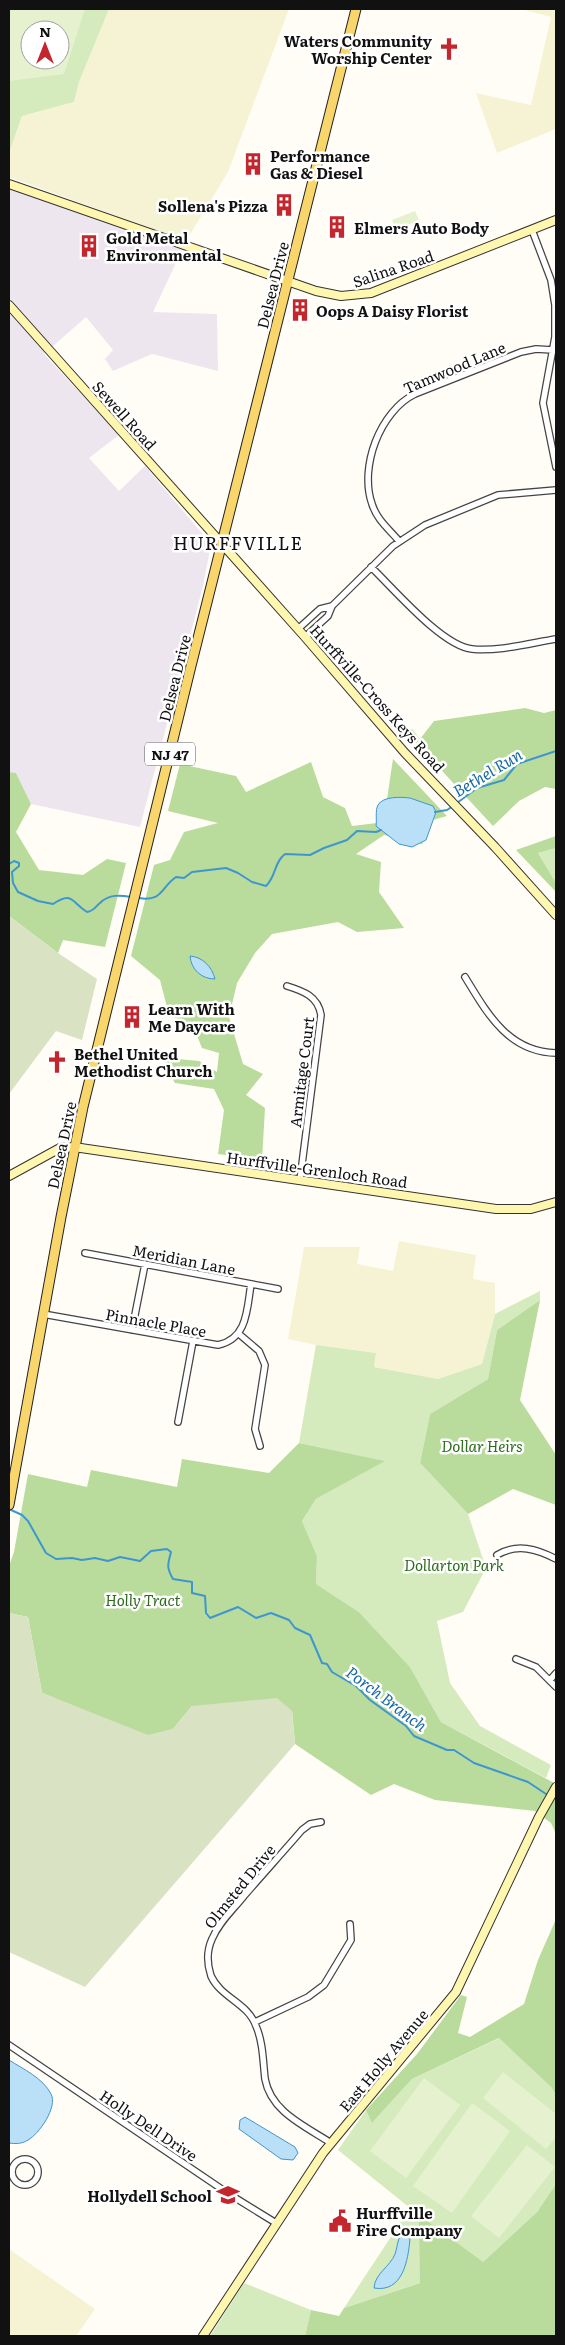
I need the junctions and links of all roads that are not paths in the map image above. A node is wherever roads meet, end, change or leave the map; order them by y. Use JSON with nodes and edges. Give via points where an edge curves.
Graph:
{"nodes":[{"id":1,"x":356,"y":9,"type":"edge"},
{"id":2,"x":9,"y":184,"type":"edge"},
{"id":3,"x":556,"y":220,"type":"edge"},
{"id":4,"x":532,"y":230,"type":"junction"},
{"id":5,"x":287,"y":282,"type":"junction"},
{"id":6,"x":9,"y":305,"type":"edge"},
{"id":7,"x":553,"y":350,"type":"junction"},
{"id":8,"x":556,"y":466,"type":"edge"},
{"id":9,"x":556,"y":490,"type":"edge"},
{"id":10,"x":399,"y":541,"type":"junction"},
{"id":11,"x":221,"y":544,"type":"junction"},
{"id":12,"x":371,"y":568,"type":"junction"},
{"id":13,"x":332,"y":606,"type":"junction"},
{"id":14,"x":298,"y":629,"type":"junction"},
{"id":15,"x":305,"y":637,"type":"junction"},
{"id":16,"x":556,"y":639,"type":"edge"},
{"id":17,"x":556,"y":914,"type":"edge"},
{"id":18,"x":465,"y":976,"type":"dead end"},
{"id":19,"x":287,"y":986,"type":"dead end"},
{"id":20,"x":556,"y":1053,"type":"edge"},
{"id":21,"x":74,"y":1147,"type":"junction"},
{"id":22,"x":9,"y":1176,"type":"edge"},
{"id":23,"x":300,"y":1180,"type":"junction"},
{"id":24,"x":556,"y":1202,"type":"edge"},
{"id":25,"x":85,"y":1253,"type":"dead end"},
{"id":26,"x":144,"y":1264,"type":"junction"},
{"id":27,"x":251,"y":1284,"type":"junction"},
{"id":28,"x":278,"y":1289,"type":"dead end"},
{"id":29,"x":43,"y":1314,"type":"junction"},
{"id":30,"x":132,"y":1330,"type":"junction"},
{"id":31,"x":239,"y":1334,"type":"junction"},
{"id":32,"x":193,"y":1341,"type":"junction"},
{"id":33,"x":178,"y":1422,"type":"dead end"},
{"id":34,"x":260,"y":1446,"type":"dead end"},
{"id":35,"x":9,"y":1505,"type":"edge"},
{"id":36,"x":498,"y":1555,"type":"dead end"},
{"id":37,"x":556,"y":1558,"type":"edge"},
{"id":38,"x":516,"y":1659,"type":"dead end"},
{"id":39,"x":556,"y":1673,"type":"edge"},
{"id":40,"x":550,"y":1680,"type":"junction"},
{"id":41,"x":556,"y":1687,"type":"edge"},
{"id":42,"x":555,"y":1788,"type":"edge"},
{"id":43,"x":321,"y":1822,"type":"dead end"},
{"id":44,"x":350,"y":1924,"type":"dead end"},
{"id":45,"x":255,"y":2022,"type":"junction"},
{"id":46,"x":9,"y":2045,"type":"edge"},
{"id":47,"x":331,"y":2143,"type":"junction"},
{"id":48,"x":11,"y":2165,"type":"edge"},
{"id":49,"x":276,"y":2223,"type":"junction"},
{"id":50,"x":203,"y":2336,"type":"edge"}],
"edges":[{"from":1,"to":5,"type":"main road","name":"Delsea Drive","number":"NJ 47"},
{"from":2,"to":5,"type":"main road","name":"Salina Road"},
{"from":3,"to":4,"type":"main road","name":"Salina Road"},
{"from":4,"to":5,"type":"main road","name":"Salina Road","via":[[360,295],[331,295]]},
{"from":4,"to":7,"type":"street","via":[[553,291],[556,326]]},
{"from":5,"to":11,"type":"main road","name":"Delsea Drive","number":"NJ 47"},
{"from":6,"to":11,"type":"main road","name":"Sewell Road"},
{"from":7,"to":8,"type":"street","via":[[544,408]]},
{"from":7,"to":10,"type":"street","name":"Tamwood Lane","via":[[521,352],[415,394],[393,410],[384,424],[372,458],[368,487],[377,516]]},
{"from":9,"to":10,"type":"street","via":[[498,495],[431,521]]},
{"from":10,"to":12,"type":"street"},
{"from":11,"to":14,"type":"main road","name":"Hurffville-Cross Keys Road"},
{"from":11,"to":21,"type":"main road","name":"Delsea Drive","number":"NJ 47"},
{"from":12,"to":13,"type":"street"},
{"from":12,"to":16,"type":"street","via":[[440,633],[459,646],[480,649]]},
{"from":13,"to":14,"type":"street","via":[[320,609]]},
{"from":13,"to":15,"type":"street","via":[[328,616]]},
{"from":14,"to":15,"type":"main road","name":"Hurffville-Cross Keys Road"},
{"from":15,"to":17,"type":"main road","name":"Hurffville-Cross Keys Road","via":[[406,753]]},
{"from":18,"to":20,"type":"street","via":[[500,1030],[532,1049]]},
{"from":19,"to":23,"type":"street","name":"Armitage Court","via":[[312,996],[321,1015]]},
{"from":21,"to":22,"type":"main road","via":[[60,1148]]},
{"from":21,"to":23,"type":"main road","name":"Hurffville-Grenloch Road"},
{"from":21,"to":29,"type":"main road","name":"Delsea Drive","number":"NJ 47"},
{"from":23,"to":24,"type":"main road","name":"Hurffville-Grenloch Road","via":[[496,1209],[531,1209]]},
{"from":25,"to":26,"type":"street","name":"Meridian Lane"},
{"from":26,"to":27,"type":"street","name":"Meridian Lane"},
{"from":26,"to":30,"type":"street"},
{"from":27,"to":28,"type":"street","name":"Meridian Lane"},
{"from":27,"to":31,"type":"street"},
{"from":29,"to":30,"type":"street","name":"Pinnacle Place"},
{"from":29,"to":35,"type":"main road","name":"Delsea Drive","number":"NJ 47"},
{"from":30,"to":32,"type":"street","name":"Pinnacle Place"},
{"from":31,"to":32,"type":"street","name":"Pinnacle Place","via":[[221,1344]]},
{"from":31,"to":34,"type":"street","via":[[259,1351],[265,1365],[255,1429]]},
{"from":32,"to":33,"type":"street"},
{"from":36,"to":37,"type":"street","via":[[522,1548]]},
{"from":38,"to":40,"type":"street","via":[[531,1664]]},
{"from":39,"to":40,"type":"street"},
{"from":40,"to":41,"type":"street"},
{"from":42,"to":47,"type":"main road","name":"East Holly Avenue","via":[[456,1992]]},
{"from":43,"to":45,"type":"street","name":"Olmsted Drive","via":[[302,1830],[222,1922],[211,1941],[208,1961],[213,1979],[223,1992],[246,2009]]},
{"from":44,"to":45,"type":"street","via":[[351,1940],[324,1985],[308,1997]]},
{"from":45,"to":47,"type":"street","name":"Olmsted Drive","via":[[266,2083],[274,2102]]},
{"from":46,"to":49,"type":"street","name":"Holly Dell Drive"},
{"from":47,"to":49,"type":"main road","name":"East Holly Avenue"},
{"from":48,"to":48,"type":"street","via":[[20,2160],[32,2161],[38,2176],[32,2183],[21,2184],[14,2178]]},
{"from":49,"to":50,"type":"main road","name":"East Holly Avenue"}]}
